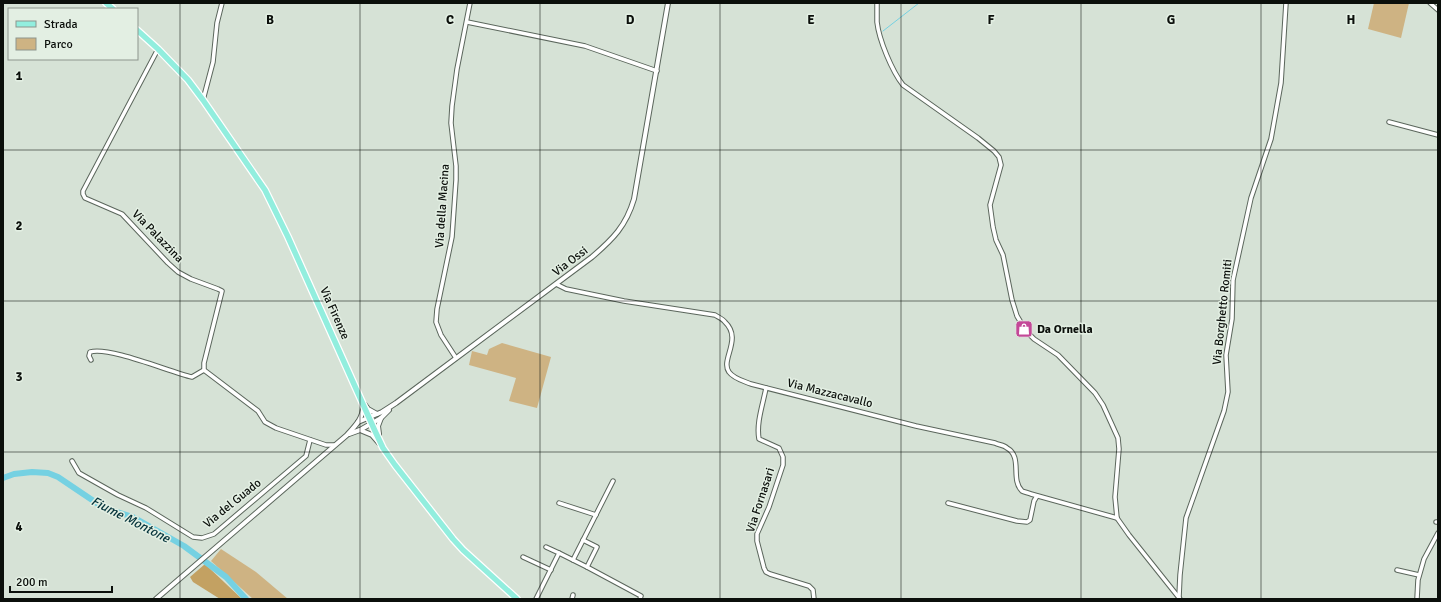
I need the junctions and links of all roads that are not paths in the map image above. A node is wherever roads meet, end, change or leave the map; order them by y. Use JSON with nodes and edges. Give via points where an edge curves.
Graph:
{"nodes":[{"id":1,"x":222,"y":3,"type":"edge"},
{"id":2,"x":470,"y":3,"type":"edge"},
{"id":3,"x":668,"y":3,"type":"edge"},
{"id":4,"x":877,"y":3,"type":"edge"},
{"id":5,"x":1286,"y":3,"type":"edge"},
{"id":6,"x":1430,"y":3,"type":"edge"},
{"id":7,"x":1438,"y":10,"type":"edge"},
{"id":8,"x":467,"y":22,"type":"junction"},
{"id":9,"x":138,"y":31,"type":"edge"},
{"id":10,"x":158,"y":49,"type":"junction"},
{"id":11,"x":657,"y":71,"type":"junction"},
{"id":12,"x":203,"y":100,"type":"junction"},
{"id":13,"x":1389,"y":122,"type":"dead end"},
{"id":14,"x":1438,"y":135,"type":"edge"},
{"id":15,"x":556,"y":284,"type":"junction"},
{"id":16,"x":456,"y":358,"type":"junction"},
{"id":17,"x":92,"y":360,"type":"dead end"},
{"id":18,"x":204,"y":370,"type":"junction"},
{"id":19,"x":766,"y":388,"type":"junction"},
{"id":20,"x":362,"y":401,"type":"junction"},
{"id":21,"x":396,"y":403,"type":"junction"},
{"id":22,"x":377,"y":414,"type":"junction"},
{"id":23,"x":381,"y":418,"type":"junction"},
{"id":24,"x":370,"y":420,"type":"junction"},
{"id":25,"x":358,"y":422,"type":"junction"},
{"id":26,"x":360,"y":430,"type":"junction"},
{"id":27,"x":347,"y":435,"type":"junction"},
{"id":28,"x":310,"y":440,"type":"junction"},
{"id":29,"x":334,"y":445,"type":"junction"},
{"id":30,"x":383,"y":448,"type":"junction"},
{"id":31,"x":72,"y":461,"type":"dead end"},
{"id":32,"x":613,"y":481,"type":"dead end"},
{"id":33,"x":1037,"y":496,"type":"junction"},
{"id":34,"x":948,"y":502,"type":"dead end"},
{"id":35,"x":559,"y":503,"type":"dead end"},
{"id":36,"x":596,"y":515,"type":"junction"},
{"id":37,"x":1117,"y":518,"type":"junction"},
{"id":38,"x":1438,"y":533,"type":"edge"},
{"id":39,"x":583,"y":540,"type":"junction"},
{"id":40,"x":546,"y":547,"type":"dead end"},
{"id":41,"x":559,"y":553,"type":"junction"},
{"id":42,"x":523,"y":557,"type":"dead end"},
{"id":43,"x":573,"y":560,"type":"junction"},
{"id":44,"x":587,"y":567,"type":"junction"},
{"id":45,"x":551,"y":570,"type":"junction"},
{"id":46,"x":1397,"y":570,"type":"dead end"},
{"id":47,"x":1419,"y":575,"type":"junction"},
{"id":48,"x":165,"y":591,"type":"junction"},
{"id":49,"x":1180,"y":598,"type":"edge"},
{"id":50,"x":156,"y":599,"type":"edge"},
{"id":51,"x":161,"y":599,"type":"edge"},
{"id":52,"x":517,"y":599,"type":"edge"},
{"id":53,"x":536,"y":599,"type":"edge"},
{"id":54,"x":640,"y":599,"type":"edge"},
{"id":55,"x":814,"y":599,"type":"edge"},
{"id":56,"x":1417,"y":599,"type":"edge"}],
"edges":[{"from":1,"to":12,"type":"street","via":[[213,62]]},
{"from":2,"to":8,"type":"street","name":"Via della Macina"},
{"from":3,"to":11,"type":"street","name":"Via Ossi"},
{"from":4,"to":37,"type":"street","via":[[880,37],[896,76],[903,85],[994,150],[999,157],[1001,165],[990,205],[1017,316],[1026,331],[1058,355],[1094,393],[1113,424],[1119,443],[1115,496]]},
{"from":5,"to":49,"type":"street","name":"Via Borghetto Romiti","via":[[1280,82],[1271,140],[1252,198],[1233,280],[1232,319],[1225,361],[1228,392],[1224,411],[1186,518]]},
{"from":6,"to":7,"type":"street"},
{"from":8,"to":11,"type":"street","via":[[578,44]]},
{"from":8,"to":16,"type":"street","name":"Via della Macina","via":[[452,106],[451,123],[456,173],[452,237],[436,322]]},
{"from":9,"to":10,"type":"main road","name":"Via Firenze"},
{"from":10,"to":12,"type":"main road","name":"Via Firenze"},
{"from":10,"to":18,"type":"street","name":"Via Palazzina","via":[[83,194],[85,198],[122,214],[178,272],[222,292]]},
{"from":11,"to":15,"type":"street","name":"Via Ossi","via":[[634,199],[626,221],[608,244]]},
{"from":12,"to":20,"type":"main road","name":"Via Firenze","via":[[265,190]]},
{"from":13,"to":14,"type":"street"},
{"from":15,"to":16,"type":"street","name":"Via Ossi"},
{"from":15,"to":19,"type":"street","name":"Via Mazzacavallo","via":[[566,289],[624,301],[715,315],[726,322],[732,332],[727,365],[729,372],[737,379]]},
{"from":16,"to":21,"type":"street","name":"Via Ossi"},
{"from":17,"to":18,"type":"street","via":[[90,352],[99,351],[192,377]]},
{"from":18,"to":28,"type":"street","via":[[258,411],[265,422]]},
{"from":19,"to":33,"type":"street","name":"Via Mazzacavallo","via":[[995,443],[1014,454],[1017,482],[1023,491]]},
{"from":19,"to":55,"type":"street","name":"Via Fornasari","via":[[759,440],[779,448],[783,464],[757,534],[764,568],[770,574],[809,586],[813,590]]},
{"from":20,"to":22,"type":"street","via":[[368,409]]},
{"from":20,"to":24,"type":"main road","name":"Via Firenze"},
{"from":20,"to":25,"type":"street","name":"Via del Guado","via":[[363,411]]},
{"from":21,"to":22,"type":"street","name":"Via Ossi"},
{"from":21,"to":23,"type":"street","name":"Via Ossi"},
{"from":22,"to":24,"type":"street","name":"Via Ossi"},
{"from":23,"to":24,"type":"street","name":"Via Ossi"},
{"from":23,"to":30,"type":"street","via":[[378,432]]},
{"from":24,"to":25,"type":"street","name":"Via del Guado"},
{"from":24,"to":26,"type":"street","name":"Via del Guado"},
{"from":24,"to":30,"type":"main road","name":"Via Firenze"},
{"from":25,"to":27,"type":"street","name":"Via del Guado"},
{"from":26,"to":27,"type":"street","name":"Via del Guado"},
{"from":26,"to":30,"type":"street","via":[[372,434]]},
{"from":27,"to":29,"type":"street","name":"Via del Guado"},
{"from":28,"to":29,"type":"street"},
{"from":28,"to":31,"type":"street","name":"Via del Guado","via":[[306,456],[214,534],[202,538],[194,537],[79,473]]},
{"from":29,"to":48,"type":"street","name":"Via del Guado"},
{"from":30,"to":52,"type":"main road","name":"Via Firenze","via":[[463,550]]},
{"from":32,"to":36,"type":"street"},
{"from":33,"to":34,"type":"street","via":[[1030,520],[1027,522]]},
{"from":33,"to":37,"type":"street","name":"Via Mazzacavallo"},
{"from":35,"to":36,"type":"street"},
{"from":36,"to":39,"type":"street"},
{"from":37,"to":49,"type":"street"},
{"from":38,"to":47,"type":"street"},
{"from":39,"to":43,"type":"street"},
{"from":39,"to":44,"type":"street","via":[[597,547]]},
{"from":40,"to":41,"type":"street"},
{"from":41,"to":43,"type":"street"},
{"from":41,"to":45,"type":"street"},
{"from":42,"to":45,"type":"street"},
{"from":43,"to":44,"type":"street"},
{"from":44,"to":54,"type":"street","via":[[641,596]]},
{"from":45,"to":53,"type":"street"},
{"from":46,"to":47,"type":"street"},
{"from":47,"to":56,"type":"street"},
{"from":48,"to":50,"type":"street","name":"Via del Guado"},
{"from":48,"to":51,"type":"street"}]}
